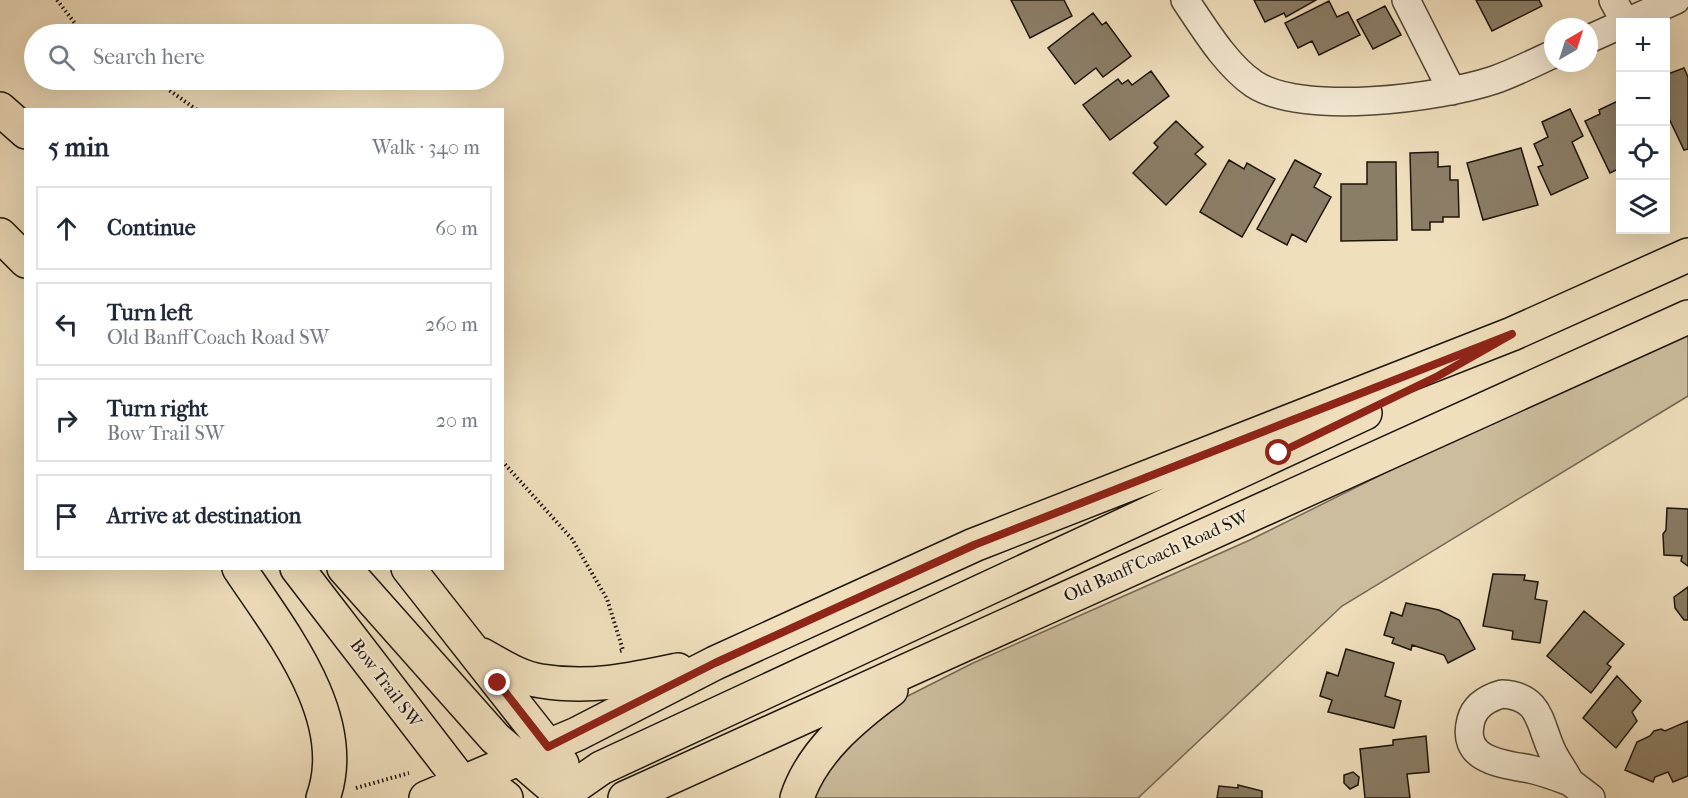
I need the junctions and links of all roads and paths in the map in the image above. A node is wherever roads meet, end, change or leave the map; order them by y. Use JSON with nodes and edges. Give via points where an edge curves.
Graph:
{"nodes":[{"id":1,"x":57,"y":0,"type":"edge"},
{"id":2,"x":1185,"y":0,"type":"edge"},
{"id":3,"x":1406,"y":0,"type":"edge"},
{"id":4,"x":1613,"y":0,"type":"edge"},
{"id":5,"x":1676,"y":0,"type":"edge"},
{"id":6,"x":1624,"y":18,"type":"edge"},
{"id":7,"x":1635,"y":18,"type":"edge"},
{"id":8,"x":75,"y":24,"type":"edge"},
{"id":9,"x":1616,"y":27,"type":"edge"},
{"id":10,"x":1598,"y":35,"type":"edge"},
{"id":11,"x":1544,"y":58,"type":"edge"},
{"id":12,"x":170,"y":90,"type":"edge"},
{"id":13,"x":1452,"y":91,"type":"junction"},
{"id":14,"x":194,"y":108,"type":"edge"},
{"id":15,"x":0,"y":109,"type":"edge"},
{"id":16,"x":24,"y":130,"type":"edge"},
{"id":17,"x":0,"y":235,"type":"edge"},
{"id":18,"x":1688,"y":255,"type":"edge"},
{"id":19,"x":24,"y":259,"type":"edge"},
{"id":20,"x":1688,"y":317,"type":"edge"},
{"id":21,"x":1512,"y":334,"type":"junction"},
{"id":22,"x":504,"y":463,"type":"edge"},
{"id":23,"x":240,"y":570,"type":"edge"},
{"id":24,"x":299,"y":570,"type":"edge"},
{"id":25,"x":346,"y":570,"type":"edge"},
{"id":26,"x":410,"y":570,"type":"edge"},
{"id":27,"x":468,"y":646,"type":"junction"},
{"id":28,"x":613,"y":652,"type":"dead end"},
{"id":29,"x":935,"y":657,"type":"junction"},
{"id":30,"x":715,"y":663,"type":"junction"},
{"id":31,"x":533,"y":759,"type":"junction"},
{"id":32,"x":419,"y":785,"type":"edge"},
{"id":33,"x":338,"y":794,"type":"edge"},
{"id":34,"x":486,"y":794,"type":"edge"},
{"id":35,"x":570,"y":795,"type":"edge"},
{"id":36,"x":625,"y":798,"type":"edge"},
{"id":37,"x":798,"y":798,"type":"edge"}],
"edges":[{"from":1,"to":8,"type":"path"},
{"from":2,"to":13,"type":"street","via":[[1235,67],[1254,84],[1274,93],[1295,100],[1345,100],[1423,97]]},
{"from":3,"to":13,"type":"street"},
{"from":4,"to":6,"type":"street"},
{"from":5,"to":7,"type":"street"},
{"from":9,"to":10,"type":"street"},
{"from":11,"to":13,"type":"street","via":[[1494,80]]},
{"from":12,"to":14,"type":"path"},
{"from":15,"to":16,"type":"main road"},
{"from":17,"to":19,"type":"main road"},
{"from":18,"to":21,"type":"main road"},
{"from":20,"to":29,"type":"main road","name":"Old Banff Coach Road SW"},
{"from":21,"to":30,"type":"main road","via":[[974,545]]},
{"from":21,"to":35,"type":"main road","via":[[1339,426],[601,768]]},
{"from":22,"to":28,"type":"path","via":[[572,539],[607,599],[623,650]]},
{"from":23,"to":33,"type":"main road","via":[[288,642],[323,711],[329,783]]},
{"from":24,"to":34,"type":"main road","name":"Bow Trail SW"},
{"from":25,"to":31,"type":"main road"},
{"from":26,"to":27,"type":"main road"},
{"from":27,"to":30,"type":"main road","via":[[541,681],[603,685]]},
{"from":27,"to":31,"type":"main road"},
{"from":29,"to":36,"type":"main road","name":"Old Banff Coach Road SW"},
{"from":29,"to":37,"type":"main road","via":[[863,711],[821,753]]},
{"from":30,"to":31,"type":"main road"},
{"from":31,"to":34,"type":"main road"},
{"from":31,"to":35,"type":"main road"},
{"from":32,"to":33,"type":"path"},
{"from":32,"to":34,"type":"main road"}]}
